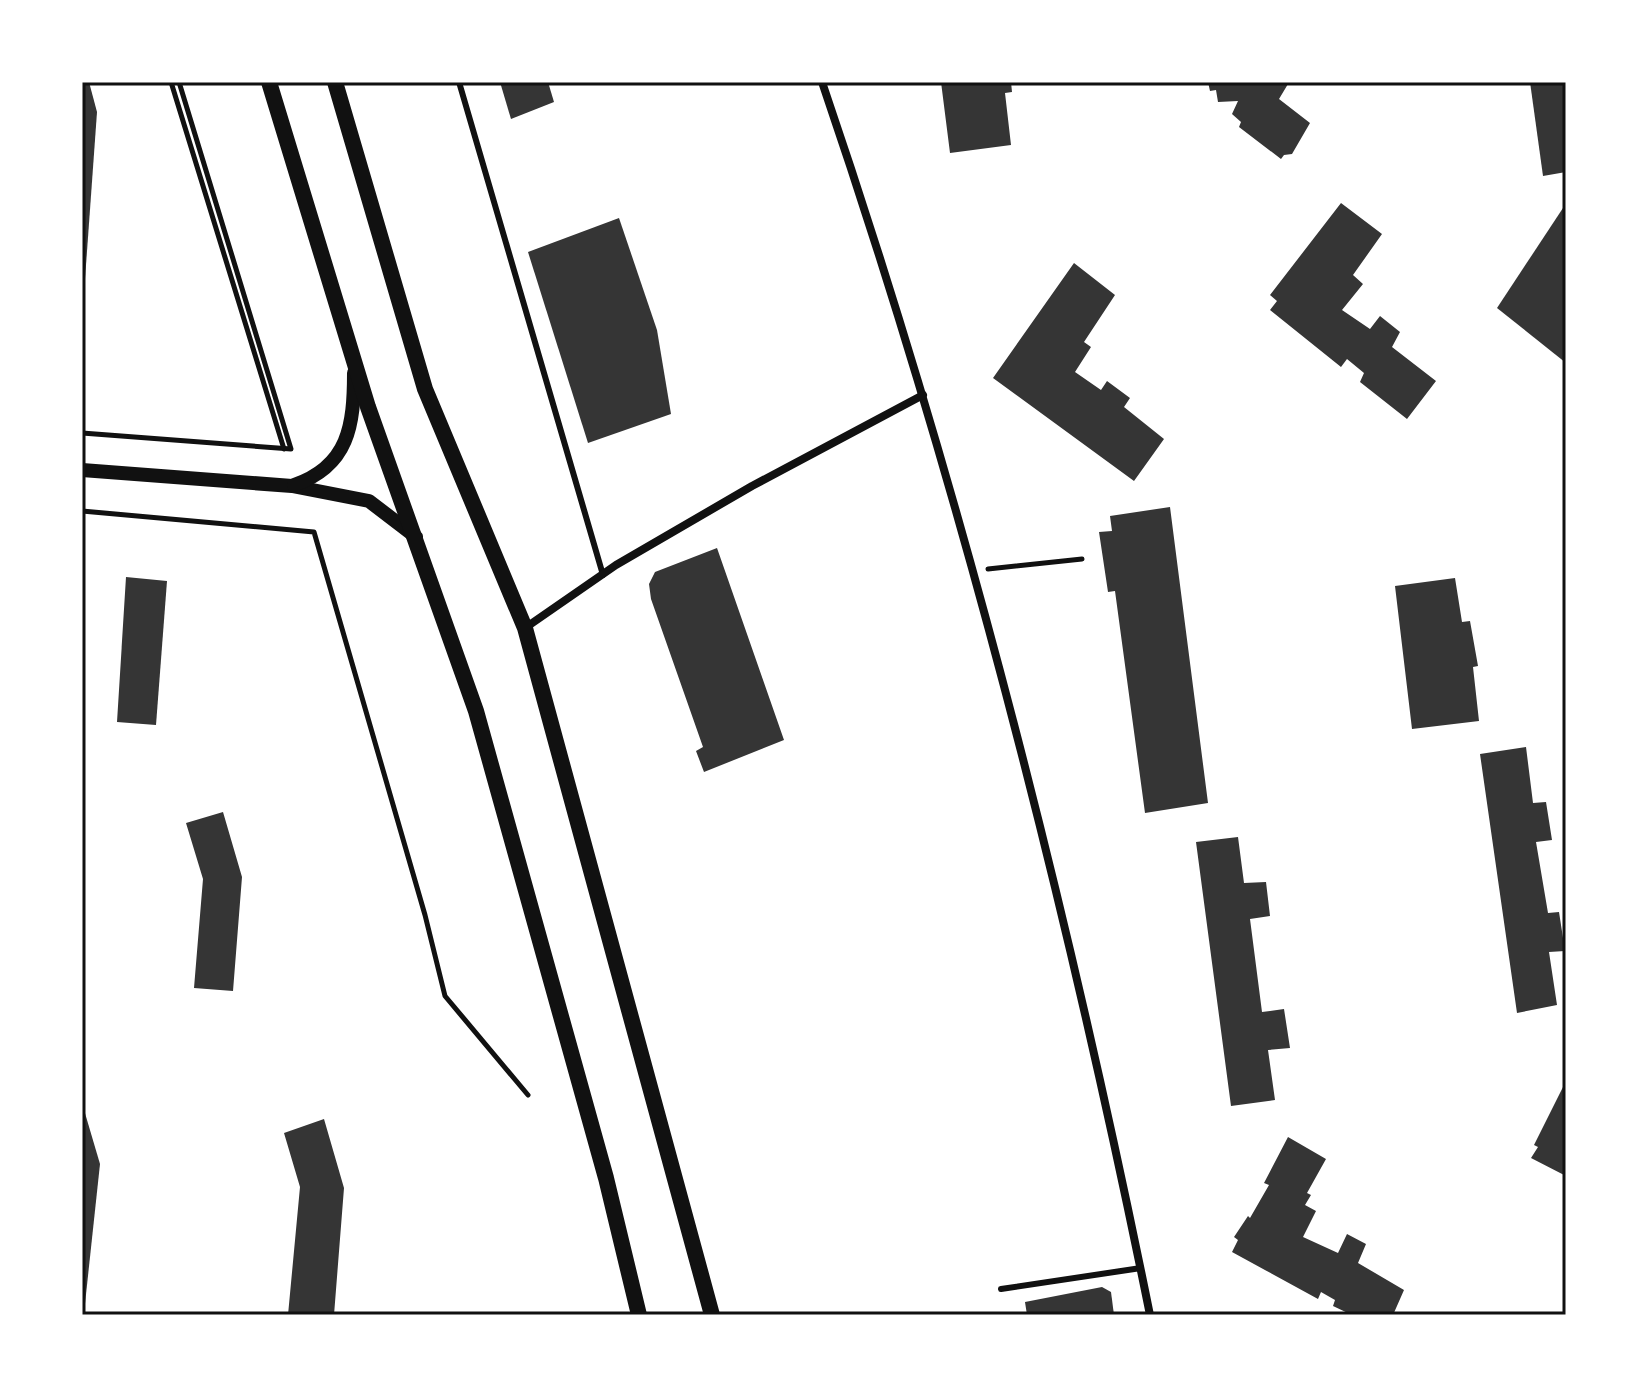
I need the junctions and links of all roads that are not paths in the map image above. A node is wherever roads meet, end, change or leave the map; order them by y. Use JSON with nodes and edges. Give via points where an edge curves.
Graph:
{"nodes":[{"id":1,"x":269,"y":82,"type":"edge"},
{"id":2,"x":335,"y":82,"type":"edge"},
{"id":3,"x":459,"y":82,"type":"edge"},
{"id":4,"x":822,"y":82,"type":"edge"},
{"id":5,"x":355,"y":361,"type":"junction"},
{"id":6,"x":923,"y":395,"type":"junction"},
{"id":7,"x":82,"y":470,"type":"edge"},
{"id":8,"x":292,"y":486,"type":"junction"},
{"id":9,"x":417,"y":537,"type":"junction"},
{"id":10,"x":603,"y":575,"type":"junction"},
{"id":11,"x":525,"y":628,"type":"junction"},
{"id":12,"x":1141,"y":1268,"type":"junction"},
{"id":13,"x":1001,"y":1289,"type":"dead end"},
{"id":14,"x":639,"y":1315,"type":"edge"},
{"id":15,"x":712,"y":1315,"type":"edge"},
{"id":16,"x":1150,"y":1315,"type":"edge"}],
"edges":[{"from":1,"to":5,"type":"main road"},
{"from":2,"to":11,"type":"main road","via":[[425,389]]},
{"from":3,"to":10,"type":"lane"},
{"from":4,"to":6,"type":"street"},
{"from":5,"to":8,"type":"street","via":[[354,414],[343,447],[314,478]]},
{"from":5,"to":9,"type":"main road"},
{"from":6,"to":10,"type":"street","via":[[752,486]]},
{"from":6,"to":12,"type":"street","via":[[1013,726],[1107,1103]]},
{"from":7,"to":8,"type":"street"},
{"from":8,"to":9,"type":"street","via":[[369,501]]},
{"from":9,"to":14,"type":"main road","via":[[476,711]]},
{"from":10,"to":11,"type":"street"},
{"from":11,"to":15,"type":"main road"},
{"from":12,"to":13,"type":"lane"},
{"from":12,"to":16,"type":"street"}]}
